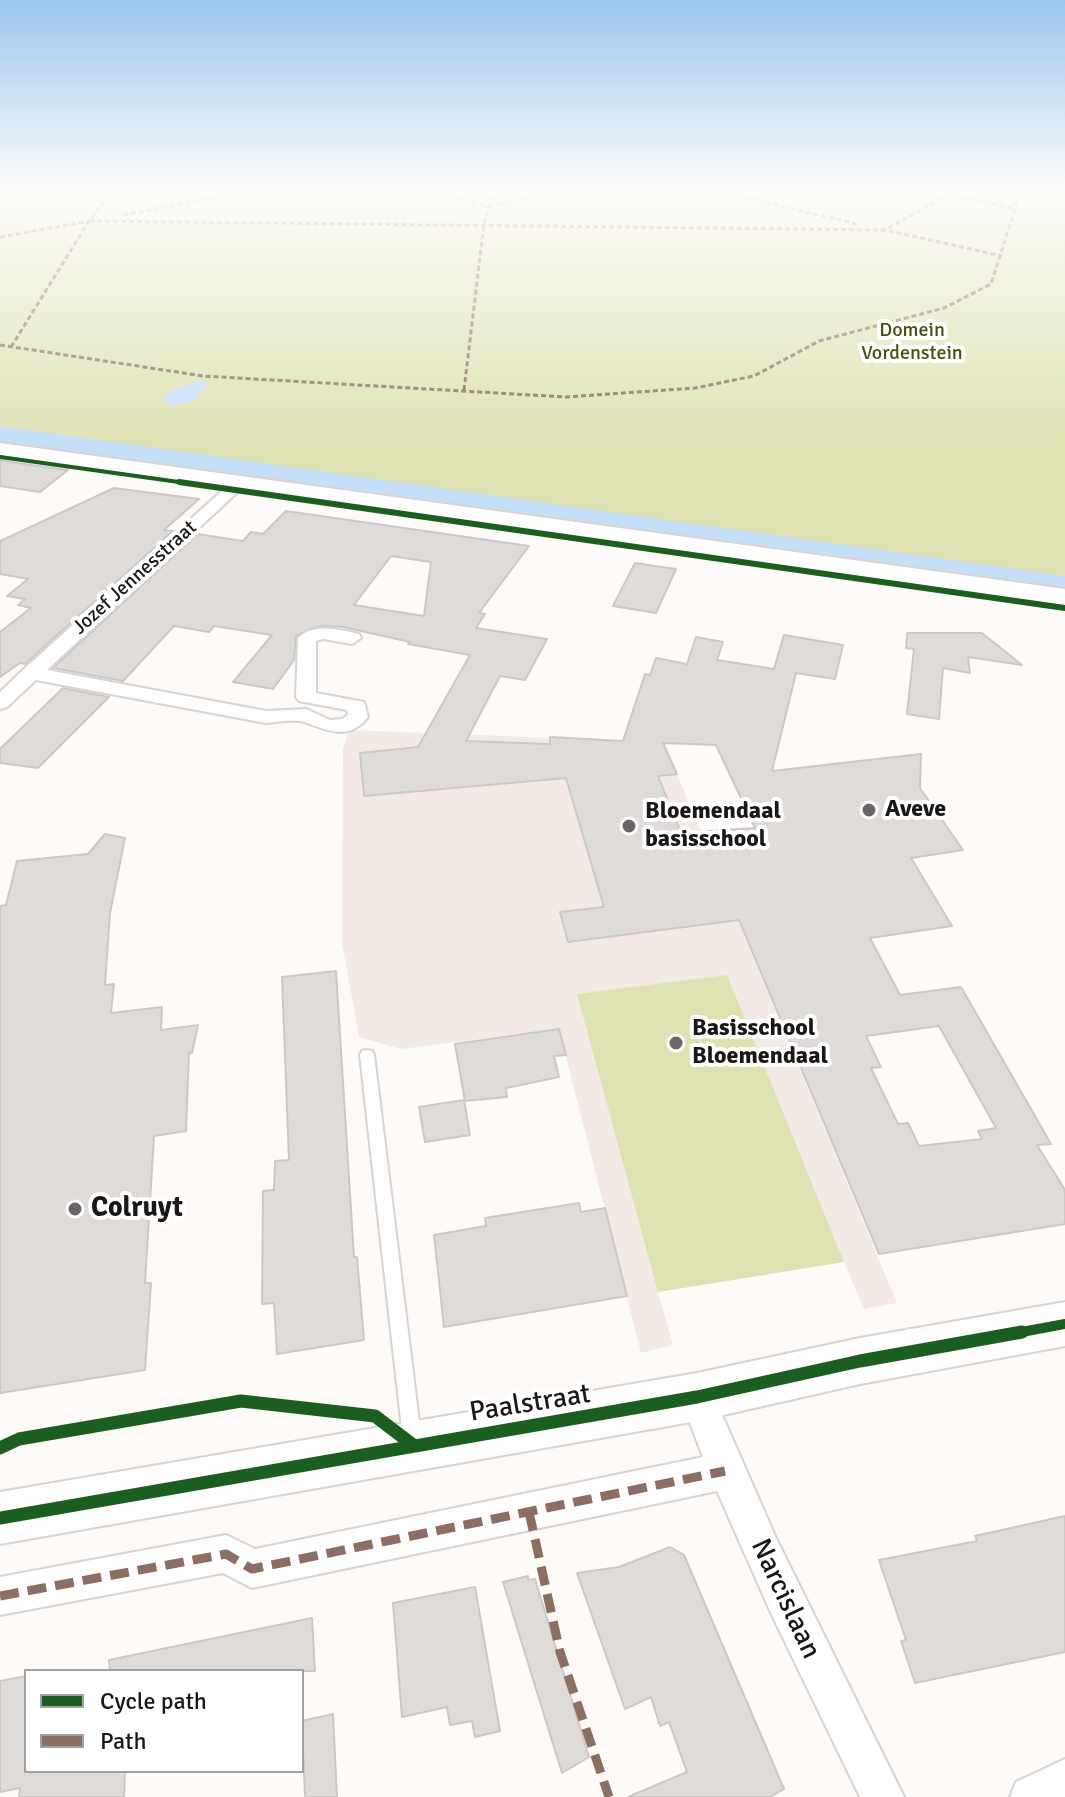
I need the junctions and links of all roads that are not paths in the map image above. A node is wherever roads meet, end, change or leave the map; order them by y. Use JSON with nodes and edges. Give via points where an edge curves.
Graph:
{"nodes":[{"id":1,"x":0,"y":449,"type":"edge"},
{"id":2,"x":239,"y":483,"type":"junction"},
{"id":3,"x":1065,"y":597,"type":"edge"},
{"id":4,"x":352,"y":638,"type":"dead end"},
{"id":5,"x":31,"y":673,"type":"junction"},
{"id":6,"x":0,"y":703,"type":"edge"},
{"id":7,"x":367,"y":1055,"type":"dead end"},
{"id":8,"x":1065,"y":1324,"type":"edge"},
{"id":9,"x":697,"y":1397,"type":"junction"},
{"id":10,"x":413,"y":1445,"type":"junction"},
{"id":11,"x":725,"y":1471,"type":"junction"},
{"id":12,"x":0,"y":1518,"type":"edge"},
{"id":13,"x":0,"y":1596,"type":"edge"},
{"id":14,"x":1065,"y":1780,"type":"edge"},
{"id":15,"x":883,"y":1797,"type":"edge"},
{"id":16,"x":1031,"y":1797,"type":"edge"}],
"edges":[{"from":1,"to":2,"type":"main road"},
{"from":2,"to":3,"type":"main road"},
{"from":2,"to":5,"type":"street","name":"Jozef Jennesstraat"},
{"from":4,"to":5,"type":"street","via":[[322,633],[307,638],[306,706],[266,717]]},
{"from":5,"to":6,"type":"street","name":"Jozef Jennesstraat"},
{"from":7,"to":10,"type":"lane"},
{"from":8,"to":9,"type":"main road","name":"Paalstraat"},
{"from":9,"to":10,"type":"main road","name":"Paalstraat"},
{"from":9,"to":11,"type":"street","name":"Narcislaan"},
{"from":10,"to":12,"type":"main road","name":"Paalstraat"},
{"from":11,"to":13,"type":"street","via":[[252,1569],[226,1554]]},
{"from":11,"to":15,"type":"street","name":"Narcislaan"},
{"from":14,"to":16,"type":"street"}]}
